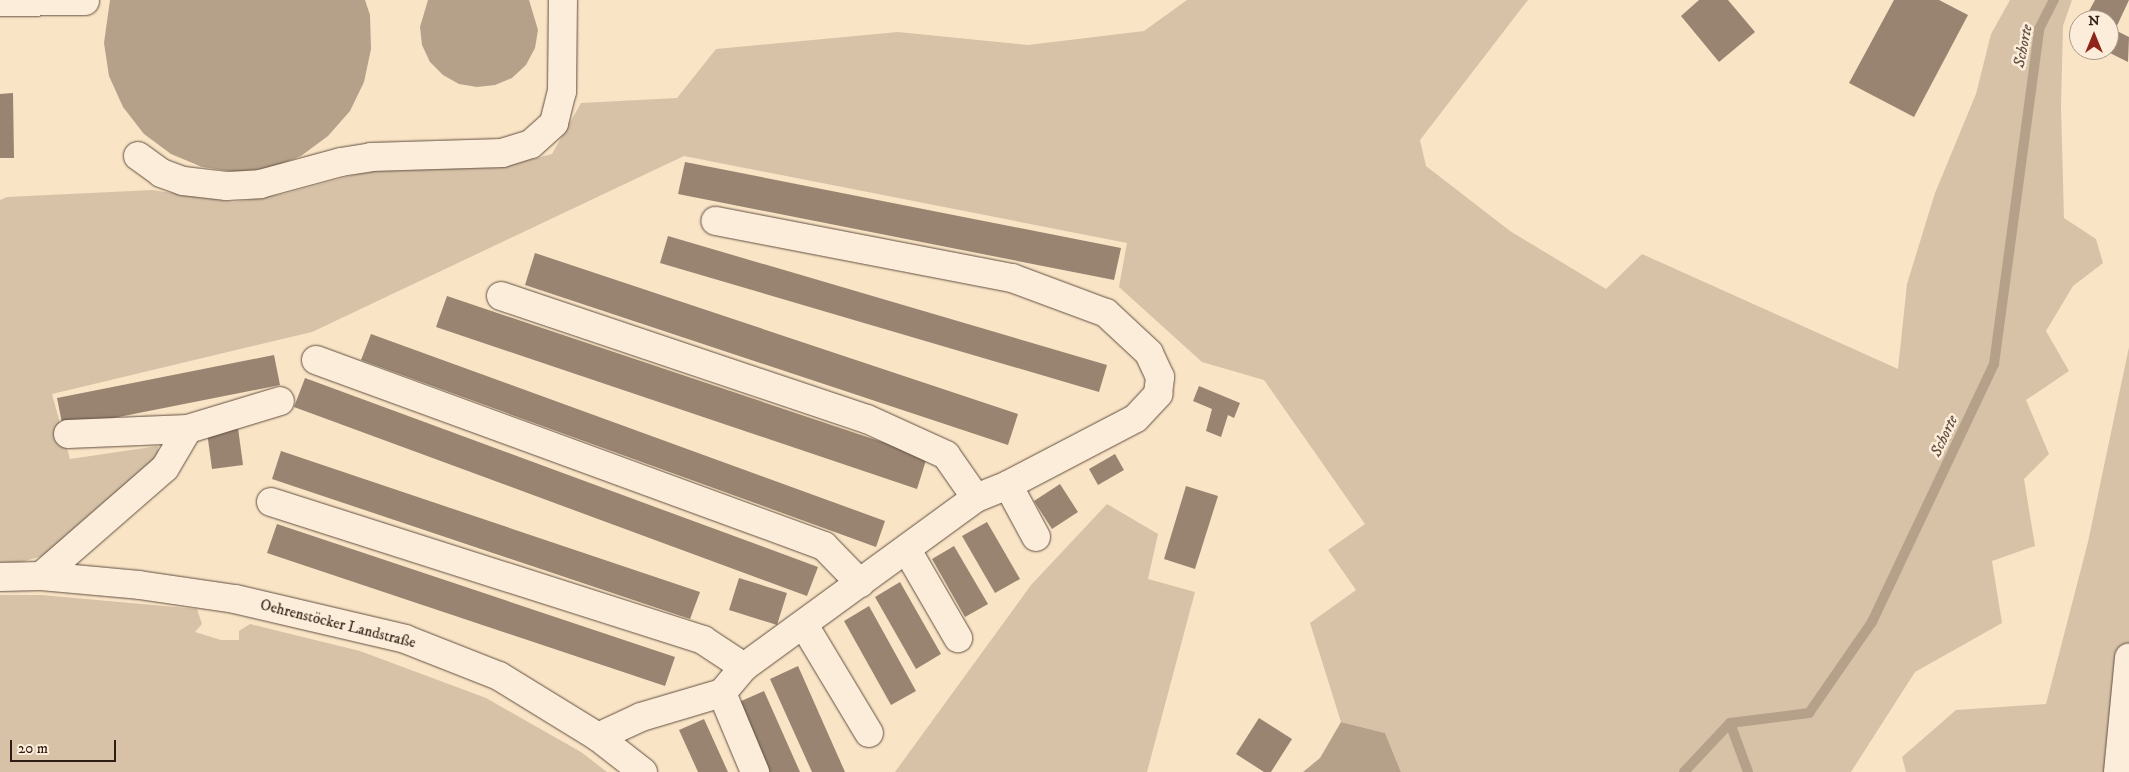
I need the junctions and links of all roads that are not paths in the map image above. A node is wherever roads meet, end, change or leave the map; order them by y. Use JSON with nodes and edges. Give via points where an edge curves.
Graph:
{"nodes":[{"id":1,"x":563,"y":0,"type":"edge"},
{"id":2,"x":85,"y":1,"type":"edge"},
{"id":3,"x":0,"y":2,"type":"edge"},
{"id":4,"x":138,"y":156,"type":"dead end"},
{"id":5,"x":715,"y":221,"type":"dead end"},
{"id":6,"x":500,"y":296,"type":"dead end"},
{"id":7,"x":316,"y":360,"type":"dead end"},
{"id":8,"x":280,"y":401,"type":"dead end"},
{"id":9,"x":188,"y":429,"type":"junction"},
{"id":10,"x":68,"y":434,"type":"dead end"},
{"id":11,"x":1008,"y":485,"type":"junction"},
{"id":12,"x":976,"y":498,"type":"junction"},
{"id":13,"x":271,"y":502,"type":"dead end"},
{"id":14,"x":1036,"y":537,"type":"dead end"},
{"id":15,"x":907,"y":550,"type":"junction"},
{"id":16,"x":41,"y":576,"type":"junction"},
{"id":17,"x":0,"y":577,"type":"edge"},
{"id":18,"x":860,"y":583,"type":"junction"},
{"id":19,"x":804,"y":625,"type":"junction"},
{"id":20,"x":958,"y":638,"type":"dead end"},
{"id":21,"x":2129,"y":658,"type":"edge"},
{"id":22,"x":744,"y":667,"type":"junction"},
{"id":23,"x":722,"y":693,"type":"junction"},
{"id":24,"x":869,"y":733,"type":"dead end"},
{"id":25,"x":598,"y":737,"type":"junction"},
{"id":26,"x":643,"y":772,"type":"edge"},
{"id":27,"x":755,"y":772,"type":"edge"},
{"id":28,"x":2118,"y":772,"type":"edge"}],
"edges":[{"from":1,"to":4,"type":"street","via":[[562,92],[554,123],[531,144],[502,153],[371,157],[260,184],[227,186],[183,182],[161,173]]},
{"from":2,"to":3,"type":"street"},
{"from":5,"to":11,"type":"street","via":[[1012,278],[1106,313],[1149,353],[1160,376],[1158,394],[1136,418]]},
{"from":6,"to":12,"type":"street","via":[[867,419],[946,455]]},
{"from":7,"to":18,"type":"street","via":[[824,546]]},
{"from":8,"to":9,"type":"street"},
{"from":9,"to":10,"type":"street"},
{"from":9,"to":16,"type":"street","via":[[164,468]]},
{"from":11,"to":12,"type":"street"},
{"from":11,"to":14,"type":"street"},
{"from":12,"to":15,"type":"street"},
{"from":13,"to":22,"type":"street","via":[[703,640]]},
{"from":15,"to":18,"type":"street"},
{"from":15,"to":20,"type":"street"},
{"from":16,"to":17,"type":"street","name":"Oehrenstöcker Landstraße"},
{"from":16,"to":25,"type":"street","name":"Oehrenstöcker Landstraße","via":[[235,599],[405,639],[499,676]]},
{"from":18,"to":19,"type":"street"},
{"from":19,"to":22,"type":"street"},
{"from":19,"to":24,"type":"street"},
{"from":21,"to":28,"type":"street"},
{"from":22,"to":23,"type":"street"},
{"from":23,"to":25,"type":"street","via":[[641,717]]},
{"from":23,"to":27,"type":"street"},
{"from":25,"to":26,"type":"street","name":"Oehrenstöcker Landstraße"}]}
